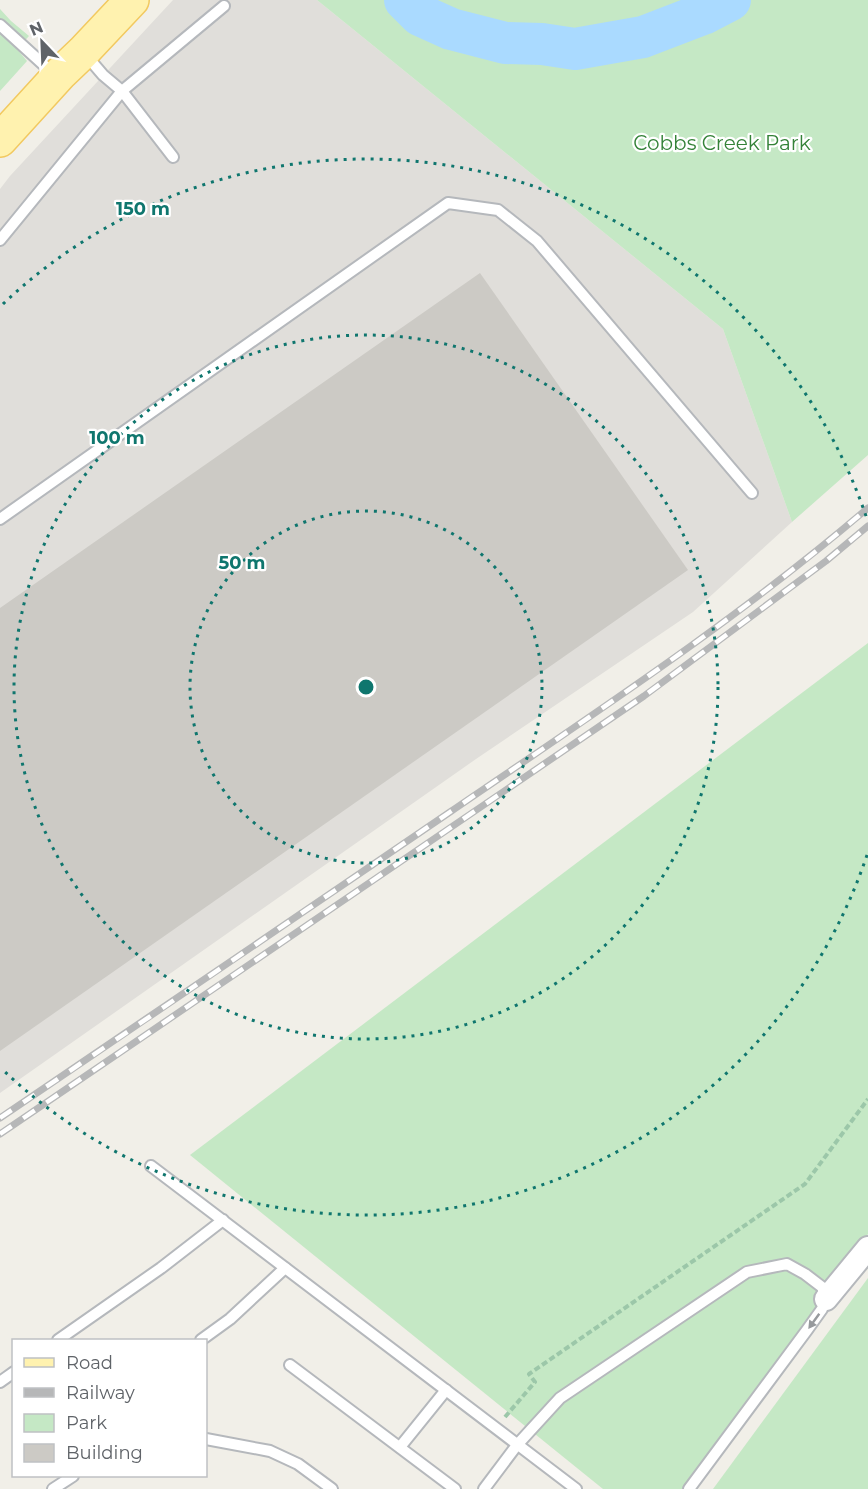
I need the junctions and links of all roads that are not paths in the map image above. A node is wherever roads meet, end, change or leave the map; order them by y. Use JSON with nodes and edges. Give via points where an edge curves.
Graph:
{"nodes":[{"id":1,"x":123,"y":5,"type":"edge"},
{"id":2,"x":224,"y":6,"type":"dead end"},
{"id":3,"x":0,"y":25,"type":"edge"},
{"id":4,"x":83,"y":52,"type":"junction"},
{"id":5,"x":57,"y":77,"type":"junction"},
{"id":6,"x":122,"y":91,"type":"junction"},
{"id":7,"x":0,"y":140,"type":"edge"},
{"id":8,"x":173,"y":157,"type":"dead end"},
{"id":9,"x":0,"y":240,"type":"edge"},
{"id":10,"x":752,"y":493,"type":"dead end"},
{"id":11,"x":0,"y":519,"type":"edge"},
{"id":12,"x":151,"y":1166,"type":"dead end"},
{"id":13,"x":223,"y":1220,"type":"junction"},
{"id":14,"x":868,"y":1248,"type":"edge"},
{"id":15,"x":285,"y":1268,"type":"junction"},
{"id":16,"x":826,"y":1299,"type":"junction"},
{"id":17,"x":61,"y":1339,"type":"edge"},
{"id":18,"x":204,"y":1339,"type":"edge"},
{"id":19,"x":291,"y":1365,"type":"dead end"},
{"id":20,"x":446,"y":1390,"type":"junction"},
{"id":21,"x":207,"y":1439,"type":"edge"},
{"id":22,"x":517,"y":1445,"type":"junction"},
{"id":23,"x":400,"y":1447,"type":"junction"},
{"id":24,"x":71,"y":1477,"type":"edge"},
{"id":25,"x":53,"y":1489,"type":"edge"},
{"id":26,"x":332,"y":1489,"type":"edge"},
{"id":27,"x":455,"y":1489,"type":"edge"},
{"id":28,"x":484,"y":1489,"type":"edge"},
{"id":29,"x":576,"y":1489,"type":"edge"},
{"id":30,"x":689,"y":1489,"type":"edge"}],
"edges":[{"from":1,"to":4,"type":"main road"},
{"from":2,"to":6,"type":"lane"},
{"from":3,"to":5,"type":"lane"},
{"from":4,"to":5,"type":"main road"},
{"from":4,"to":6,"type":"lane"},
{"from":5,"to":7,"type":"main road"},
{"from":6,"to":8,"type":"lane"},
{"from":6,"to":9,"type":"lane"},
{"from":10,"to":11,"type":"lane","via":[[537,241],[498,210],[448,203]]},
{"from":12,"to":13,"type":"lane"},
{"from":13,"to":15,"type":"lane"},
{"from":13,"to":17,"type":"lane"},
{"from":14,"to":16,"type":"street"},
{"from":15,"to":18,"type":"lane"},
{"from":15,"to":20,"type":"lane"},
{"from":16,"to":22,"type":"lane","via":[[822,1287],[787,1264],[747,1272],[560,1398]]},
{"from":16,"to":30,"type":"lane","one_way":true},
{"from":19,"to":23,"type":"lane"},
{"from":20,"to":22,"type":"lane"},
{"from":20,"to":23,"type":"lane"},
{"from":21,"to":26,"type":"lane","via":[[270,1451],[298,1464]]},
{"from":22,"to":28,"type":"lane"},
{"from":22,"to":29,"type":"lane"},
{"from":23,"to":27,"type":"lane"},
{"from":24,"to":25,"type":"lane"}]}
